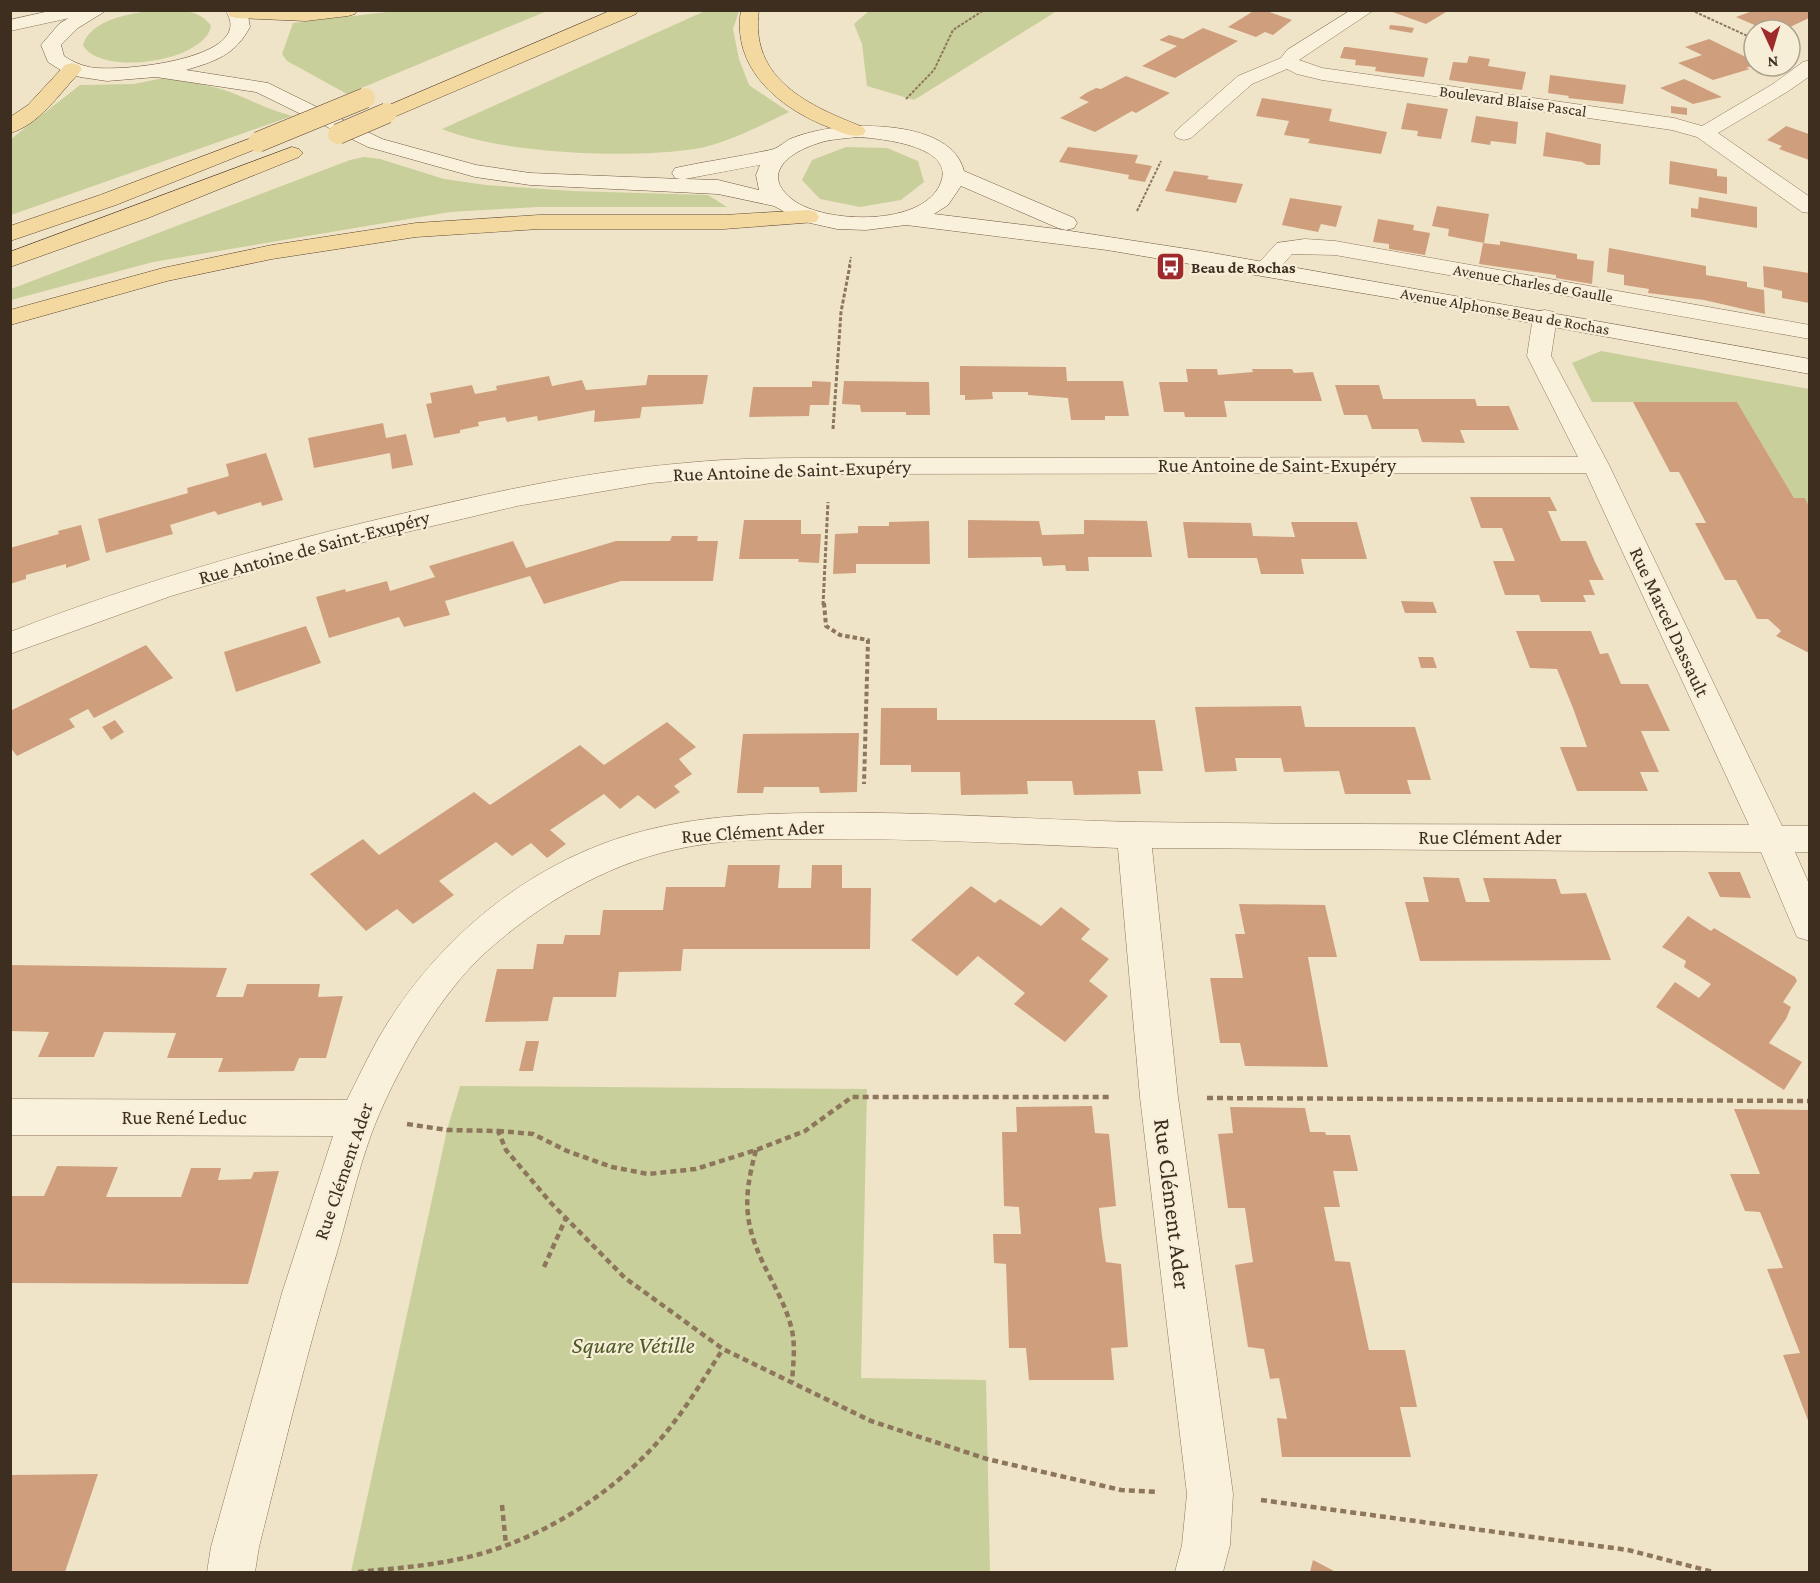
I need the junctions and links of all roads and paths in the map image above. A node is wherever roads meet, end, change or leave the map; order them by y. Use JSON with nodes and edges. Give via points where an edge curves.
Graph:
{"nodes":[{"id":1,"x":81,"y":10,"type":"edge"},
{"id":2,"x":98,"y":10,"type":"edge"},
{"id":3,"x":348,"y":10,"type":"edge"},
{"id":4,"x":629,"y":10,"type":"edge"},
{"id":5,"x":750,"y":10,"type":"edge"},
{"id":6,"x":984,"y":10,"type":"edge"},
{"id":7,"x":1365,"y":10,"type":"edge"},
{"id":8,"x":1690,"y":10,"type":"edge"},
{"id":9,"x":235,"y":11,"type":"edge"},
{"id":10,"x":10,"y":26,"type":"edge"},
{"id":11,"x":1742,"y":34,"type":"edge"},
{"id":12,"x":230,"y":43,"type":"junction"},
{"id":13,"x":1288,"y":62,"type":"junction"},
{"id":14,"x":1809,"y":66,"type":"edge"},
{"id":15,"x":72,"y":69,"type":"junction"},
{"id":16,"x":158,"y":72,"type":"junction"},
{"id":17,"x":261,"y":87,"type":"junction"},
{"id":18,"x":387,"y":89,"type":"dead end"},
{"id":19,"x":10,"y":127,"type":"edge"},
{"id":20,"x":866,"y":131,"type":"junction"},
{"id":21,"x":1704,"y":133,"type":"junction"},
{"id":22,"x":1184,"y":134,"type":"joint"},
{"id":23,"x":778,"y":155,"type":"junction"},
{"id":24,"x":954,"y":175,"type":"junction"},
{"id":25,"x":628,"y":182,"type":"junction"},
{"id":26,"x":777,"y":200,"type":"junction"},
{"id":27,"x":1809,"y":207,"type":"edge"},
{"id":28,"x":808,"y":217,"type":"junction"},
{"id":29,"x":906,"y":218,"type":"junction"},
{"id":30,"x":856,"y":224,"type":"junction"},
{"id":31,"x":10,"y":234,"type":"edge"},
{"id":32,"x":1121,"y":237,"type":"junction"},
{"id":33,"x":1201,"y":257,"type":"junction"},
{"id":34,"x":10,"y":260,"type":"edge"},
{"id":35,"x":1265,"y":269,"type":"junction"},
{"id":36,"x":1545,"y":317,"type":"junction"},
{"id":37,"x":10,"y":318,"type":"edge"},
{"id":38,"x":1809,"y":332,"type":"edge"},
{"id":39,"x":1809,"y":367,"type":"edge"},
{"id":40,"x":1596,"y":465,"type":"junction"},
{"id":41,"x":830,"y":466,"type":"junction"},
{"id":42,"x":10,"y":644,"type":"edge"},
{"id":43,"x":864,"y":826,"type":"junction"},
{"id":44,"x":1134,"y":835,"type":"junction"},
{"id":45,"x":1772,"y":839,"type":"junction"},
{"id":46,"x":1809,"y":839,"type":"edge"},
{"id":47,"x":1809,"y":927,"type":"edge"},
{"id":48,"x":10,"y":1117,"type":"edge"},
{"id":49,"x":358,"y":1118,"type":"junction"},
{"id":50,"x":756,"y":1150,"type":"dead end"},
{"id":51,"x":566,"y":1218,"type":"junction"},
{"id":52,"x":544,"y":1267,"type":"dead end"},
{"id":53,"x":723,"y":1349,"type":"junction"},
{"id":54,"x":792,"y":1382,"type":"junction"},
{"id":55,"x":1210,"y":1494,"type":"junction"},
{"id":56,"x":502,"y":1505,"type":"dead end"},
{"id":57,"x":506,"y":1545,"type":"junction"},
{"id":58,"x":231,"y":1572,"type":"edge"},
{"id":59,"x":358,"y":1572,"type":"edge"},
{"id":60,"x":1199,"y":1572,"type":"edge"},
{"id":61,"x":1713,"y":1572,"type":"edge"}],
"edges":[{"from":1,"to":10,"type":"street"},
{"from":2,"to":15,"type":"street","via":[[61,30],[51,45],[55,58]]},
{"from":3,"to":9,"type":"main road","via":[[306,15]]},
{"from":4,"to":34,"type":"main road","bridge":true,"via":[[292,153]]},
{"from":5,"to":20,"type":"main road","via":[[750,42],[760,68],[778,88],[811,112]]},
{"from":6,"to":20,"type":"path","via":[[954,30],[934,70]]},
{"from":7,"to":13,"type":"street","via":[[1294,54]]},
{"from":8,"to":11,"type":"path"},
{"from":9,"to":12,"type":"street","via":[[241,27]]},
{"from":12,"to":16,"type":"street","via":[[194,62]]},
{"from":12,"to":17,"type":"street","via":[[244,70]]},
{"from":13,"to":21,"type":"street","name":"Boulevard Blaise Pascal","via":[[1322,74],[1674,124]]},
{"from":13,"to":22,"type":"street","via":[[1245,80]]},
{"from":14,"to":21,"type":"street"},
{"from":15,"to":16,"type":"street","via":[[98,75]]},
{"from":15,"to":19,"type":"main road","via":[[35,109]]},
{"from":16,"to":17,"type":"street"},
{"from":17,"to":25,"type":"street","via":[[375,142],[421,158],[530,179]]},
{"from":18,"to":31,"type":"main road","bridge":true,"via":[[108,200]]},
{"from":20,"to":23,"type":"street","via":[[811,138]]},
{"from":20,"to":24,"type":"street","via":[[911,137],[934,147],[949,160]]},
{"from":21,"to":27,"type":"street","name":"Boulevard Blaise Pascal"},
{"from":22,"to":32,"type":"path","via":[[1164,155]]},
{"from":23,"to":25,"type":"street"},
{"from":23,"to":26,"type":"street","via":[[768,170],[767,185]]},
{"from":24,"to":29,"type":"street","via":[[949,192],[932,207]]},
{"from":24,"to":32,"type":"street","name":"Avenue Alphonse Beau de Rochas","via":[[1060,221]]},
{"from":25,"to":26,"type":"street","via":[[718,187]]},
{"from":26,"to":28,"type":"street"},
{"from":28,"to":30,"type":"street"},
{"from":28,"to":37,"type":"main road","via":[[724,222],[539,222],[416,231],[272,252],[163,275]]},
{"from":29,"to":30,"type":"street"},
{"from":29,"to":33,"type":"street","name":"Avenue Alphonse Beau de Rochas","via":[[1008,227]]},
{"from":30,"to":41,"type":"path","via":[[841,312]]},
{"from":32,"to":33,"type":"street","name":"Avenue Alphonse Beau de Rochas"},
{"from":33,"to":35,"type":"street","name":"Avenue Alphonse Beau de Rochas"},
{"from":35,"to":36,"type":"street","name":"Avenue Alphonse Beau de Rochas"},
{"from":35,"to":38,"type":"street","name":"Avenue Charles de Gaulle","via":[[1285,248],[1335,248]]},
{"from":36,"to":39,"type":"street","name":"Avenue Alphonse Beau de Rochas"},
{"from":36,"to":40,"type":"street","name":"Rue Marcel Dassault","via":[[1539,356]]},
{"from":40,"to":41,"type":"street","name":"Rue Antoine de Saint-Exupéry"},
{"from":40,"to":45,"type":"street","name":"Rue Marcel Dassault"},
{"from":41,"to":42,"type":"street","name":"Rue Antoine de Saint-Exupéry","via":[[683,471],[466,508],[348,535],[197,577]]},
{"from":41,"to":43,"type":"path","via":[[823,615],[826,626],[840,635],[868,640]]},
{"from":43,"to":44,"type":"street","name":"Rue Clément Ader"},
{"from":43,"to":49,"type":"street","name":"Rue Clément Ader","via":[[725,829],[674,836],[615,853],[575,871],[521,905],[471,944],[432,989],[392,1048]]},
{"from":44,"to":45,"type":"street","name":"Rue Clément Ader"},
{"from":44,"to":55,"type":"street","name":"Rue Clément Ader","via":[[1159,1098]]},
{"from":45,"to":46,"type":"street","name":"Rue Clément Ader"},
{"from":45,"to":47,"type":"street","name":"Rue Marcel Dassault"},
{"from":48,"to":49,"type":"street","name":"Rue René Leduc"},
{"from":49,"to":51,"type":"path","via":[[447,1130],[498,1131],[506,1150]]},
{"from":49,"to":58,"type":"street","name":"Rue Clément Ader","via":[[303,1293]]},
{"from":50,"to":54,"type":"path","via":[[746,1206],[755,1247],[793,1332]]},
{"from":51,"to":52,"type":"path"},
{"from":51,"to":53,"type":"path","via":[[625,1278]]},
{"from":53,"to":54,"type":"path"},
{"from":53,"to":57,"type":"path","via":[[688,1402],[642,1458],[592,1501],[540,1531]]},
{"from":54,"to":55,"type":"path","via":[[871,1421],[987,1459],[1121,1490]]},
{"from":55,"to":60,"type":"street","name":"Rue Clément Ader","via":[[1206,1545]]},
{"from":55,"to":61,"type":"path","via":[[1628,1550]]},
{"from":56,"to":57,"type":"path"},
{"from":57,"to":59,"type":"path","via":[[480,1554]]}]}
